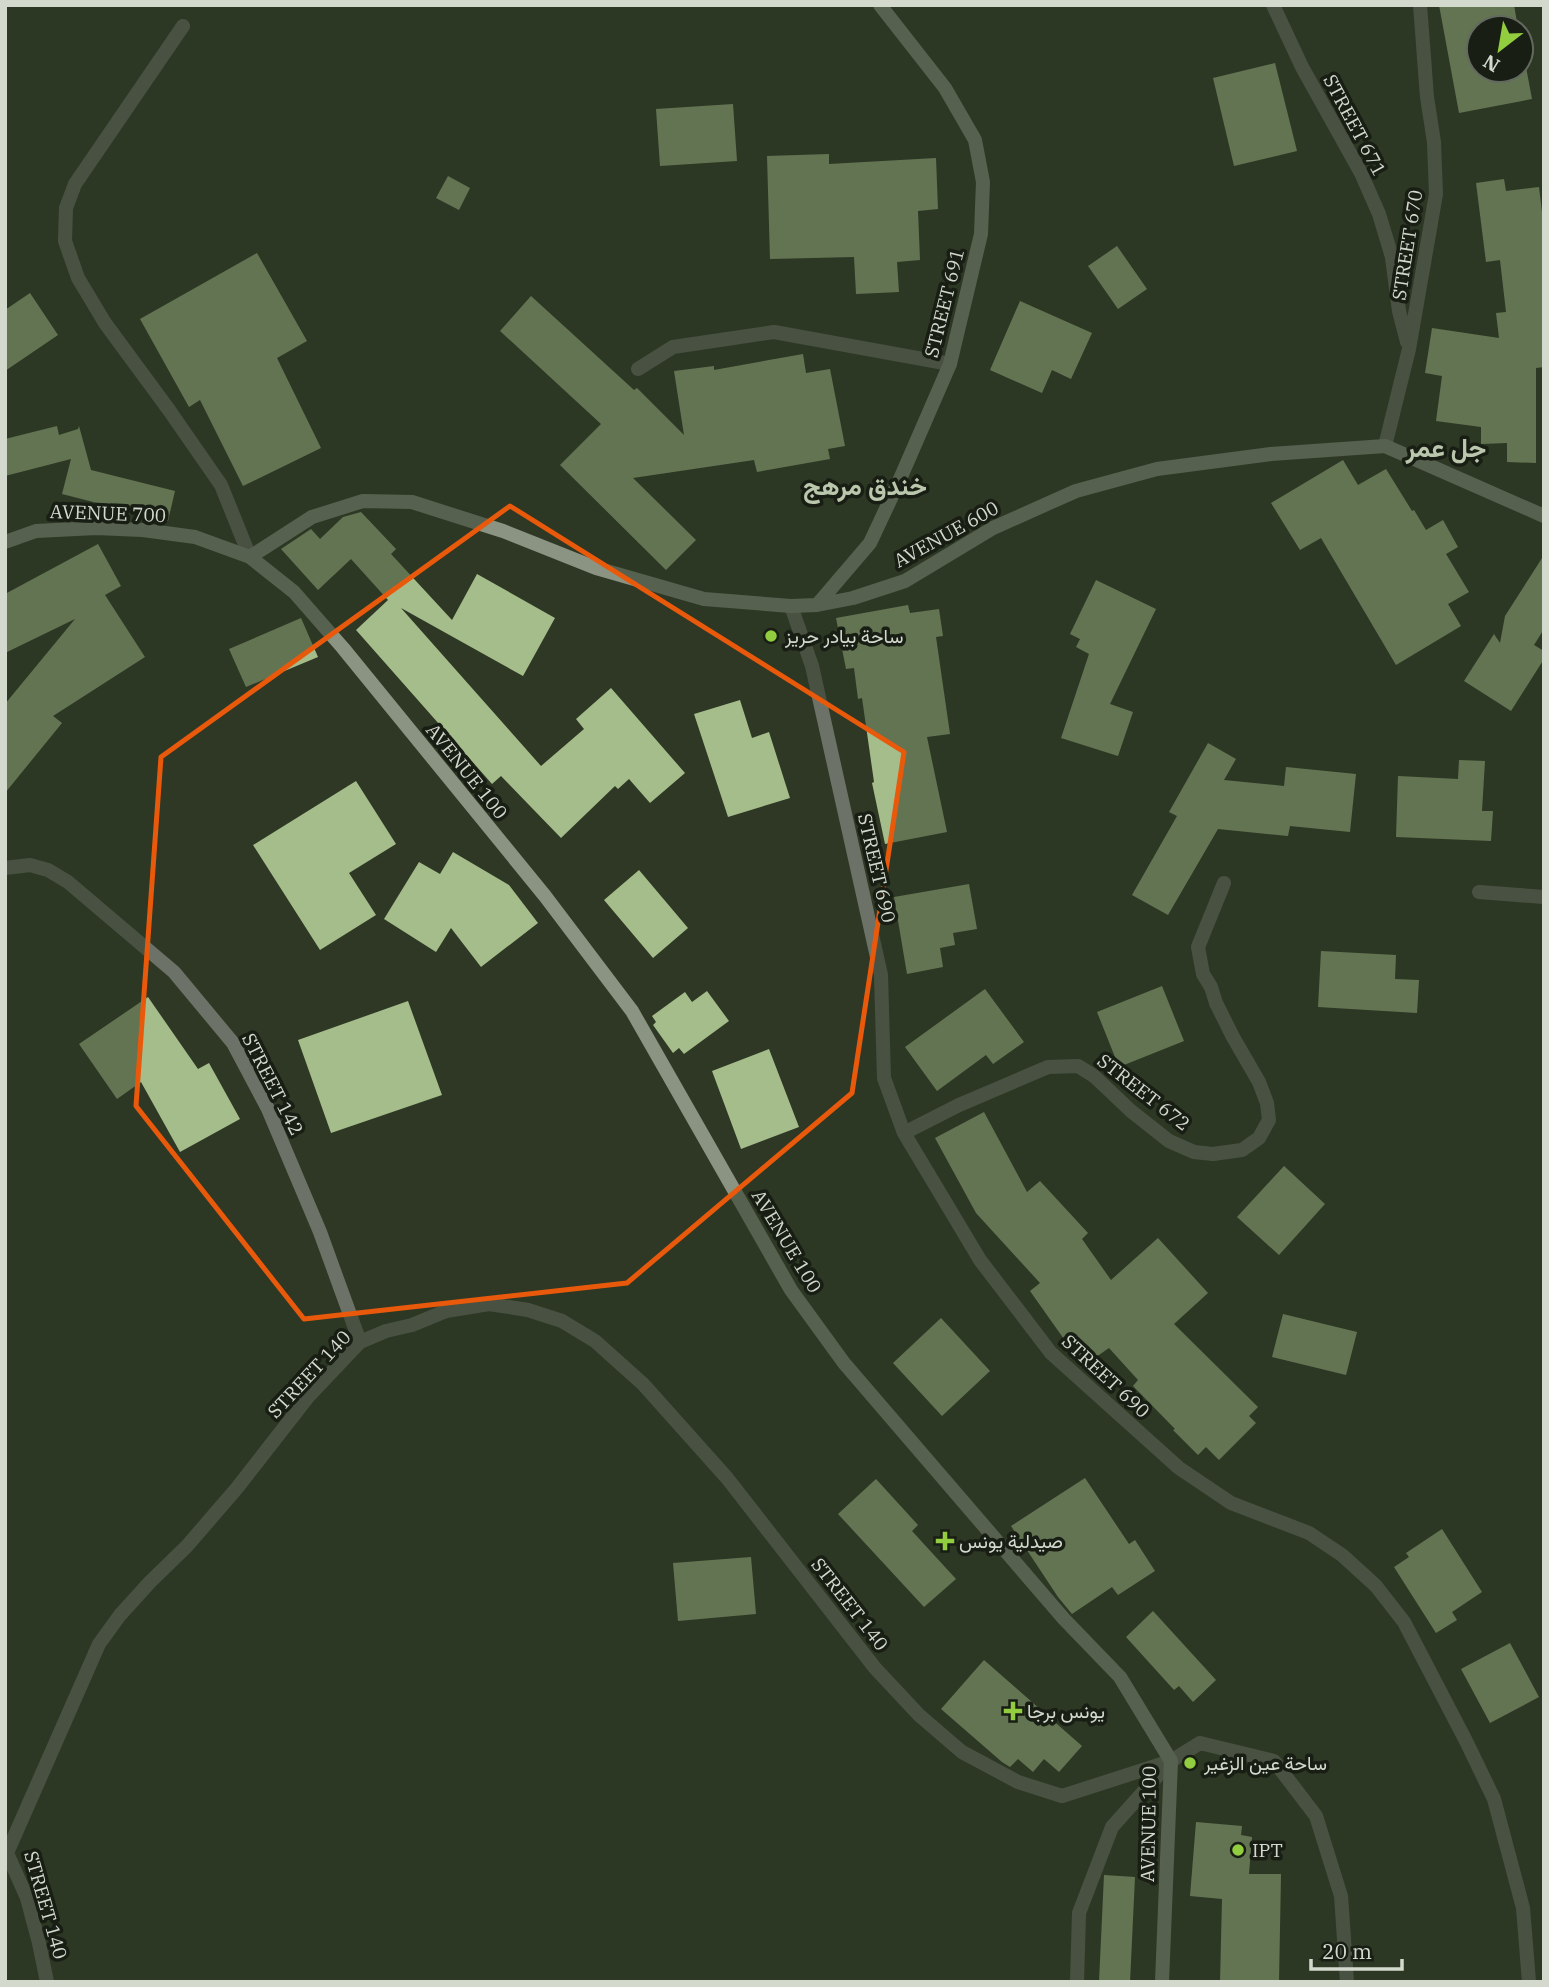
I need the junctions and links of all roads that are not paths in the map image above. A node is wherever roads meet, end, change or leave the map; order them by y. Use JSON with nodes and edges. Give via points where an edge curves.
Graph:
{"nodes":[{"id":1,"x":880,"y":5,"type":"edge"},
{"id":2,"x":1273,"y":5,"type":"edge"},
{"id":3,"x":1420,"y":5,"type":"edge"},
{"id":4,"x":183,"y":26,"type":"dead end"},
{"id":5,"x":1409,"y":349,"type":"junction"},
{"id":6,"x":950,"y":364,"type":"junction"},
{"id":7,"x":638,"y":369,"type":"dead end"},
{"id":8,"x":1385,"y":446,"type":"junction"},
{"id":9,"x":1544,"y":516,"type":"edge"},
{"id":10,"x":5,"y":542,"type":"edge"},
{"id":11,"x":250,"y":557,"type":"junction"},
{"id":12,"x":817,"y":605,"type":"junction"},
{"id":13,"x":791,"y":606,"type":"junction"},
{"id":14,"x":5,"y":869,"type":"edge"},
{"id":15,"x":1224,"y":883,"type":"dead end"},
{"id":16,"x":1479,"y":892,"type":"dead end"},
{"id":17,"x":1544,"y":897,"type":"edge"},
{"id":18,"x":904,"y":1133,"type":"junction"},
{"id":19,"x":360,"y":1342,"type":"junction"},
{"id":20,"x":1171,"y":1761,"type":"junction"},
{"id":21,"x":6,"y":1853,"type":"edge"},
{"id":22,"x":47,"y":1982,"type":"edge"},
{"id":23,"x":1077,"y":1982,"type":"edge"},
{"id":24,"x":1162,"y":1982,"type":"edge"},
{"id":25,"x":1347,"y":1982,"type":"edge"},
{"id":26,"x":1529,"y":1982,"type":"edge"}],
"edges":[{"from":1,"to":6,"type":"main road","name":"STREET 691","via":[[945,88],[975,140],[983,182],[981,234]]},
{"from":2,"to":5,"type":"street","name":"STREET 671","via":[[1379,214]]},
{"from":3,"to":5,"type":"street","name":"STREET 670","via":[[1436,194]]},
{"from":4,"to":11,"type":"street","via":[[75,184],[66,208],[65,241],[78,278],[105,323],[221,485]]},
{"from":5,"to":8,"type":"street","name":"STREET 670"},
{"from":6,"to":7,"type":"street","via":[[774,332],[673,347]]},
{"from":6,"to":12,"type":"main road","name":"STREET 691","via":[[870,543]]},
{"from":8,"to":9,"type":"main road","name":"AVENUE 600"},
{"from":8,"to":12,"type":"main road","name":"AVENUE 600","via":[[1157,469],[1076,491],[993,528],[905,581]]},
{"from":10,"to":11,"type":"main road","name":"AVENUE 700","via":[[36,531],[143,530],[195,537]]},
{"from":11,"to":13,"type":"main road","name":"AVENUE 600","via":[[312,517],[363,501],[412,502],[596,568],[704,599]]},
{"from":11,"to":20,"type":"main road","name":"AVENUE 100","via":[[294,592],[343,648],[553,906],[632,1011],[799,1301],[844,1363],[1064,1619],[1120,1677]]},
{"from":12,"to":13,"type":"main road","name":"AVENUE 600"},
{"from":13,"to":18,"type":"street","name":"STREET 690","via":[[811,666],[881,975],[884,1077]]},
{"from":14,"to":19,"type":"street","name":"STREET 142","via":[[30,865],[68,882],[174,972],[233,1043],[268,1109]]},
{"from":15,"to":18,"type":"street","name":"STREET 672","via":[[1198,947],[1203,974],[1267,1103],[1269,1120],[1259,1138],[1242,1150],[1194,1152],[1169,1141],[1077,1066],[1048,1067]]},
{"from":16,"to":17,"type":"street"},
{"from":18,"to":26,"type":"street","name":"STREET 690","via":[[980,1260],[1051,1353],[1178,1468],[1231,1503],[1309,1533],[1342,1555],[1376,1586],[1404,1622],[1494,1799],[1523,1908]]},
{"from":19,"to":20,"type":"street","name":"STREET 140","via":[[446,1311],[489,1304],[562,1321],[595,1341],[643,1384],[727,1478],[875,1668],[919,1716],[962,1752],[1018,1782],[1062,1796]]},
{"from":19,"to":21,"type":"street","name":"STREET 140","via":[[99,1644]]},
{"from":20,"to":23,"type":"street","via":[[1112,1827],[1079,1913]]},
{"from":20,"to":24,"type":"main road","name":"AVENUE 100"},
{"from":20,"to":25,"type":"street","via":[[1200,1743],[1274,1761],[1316,1815],[1341,1896]]},
{"from":21,"to":22,"type":"street","name":"STREET 140","via":[[27,1898]]}]}
